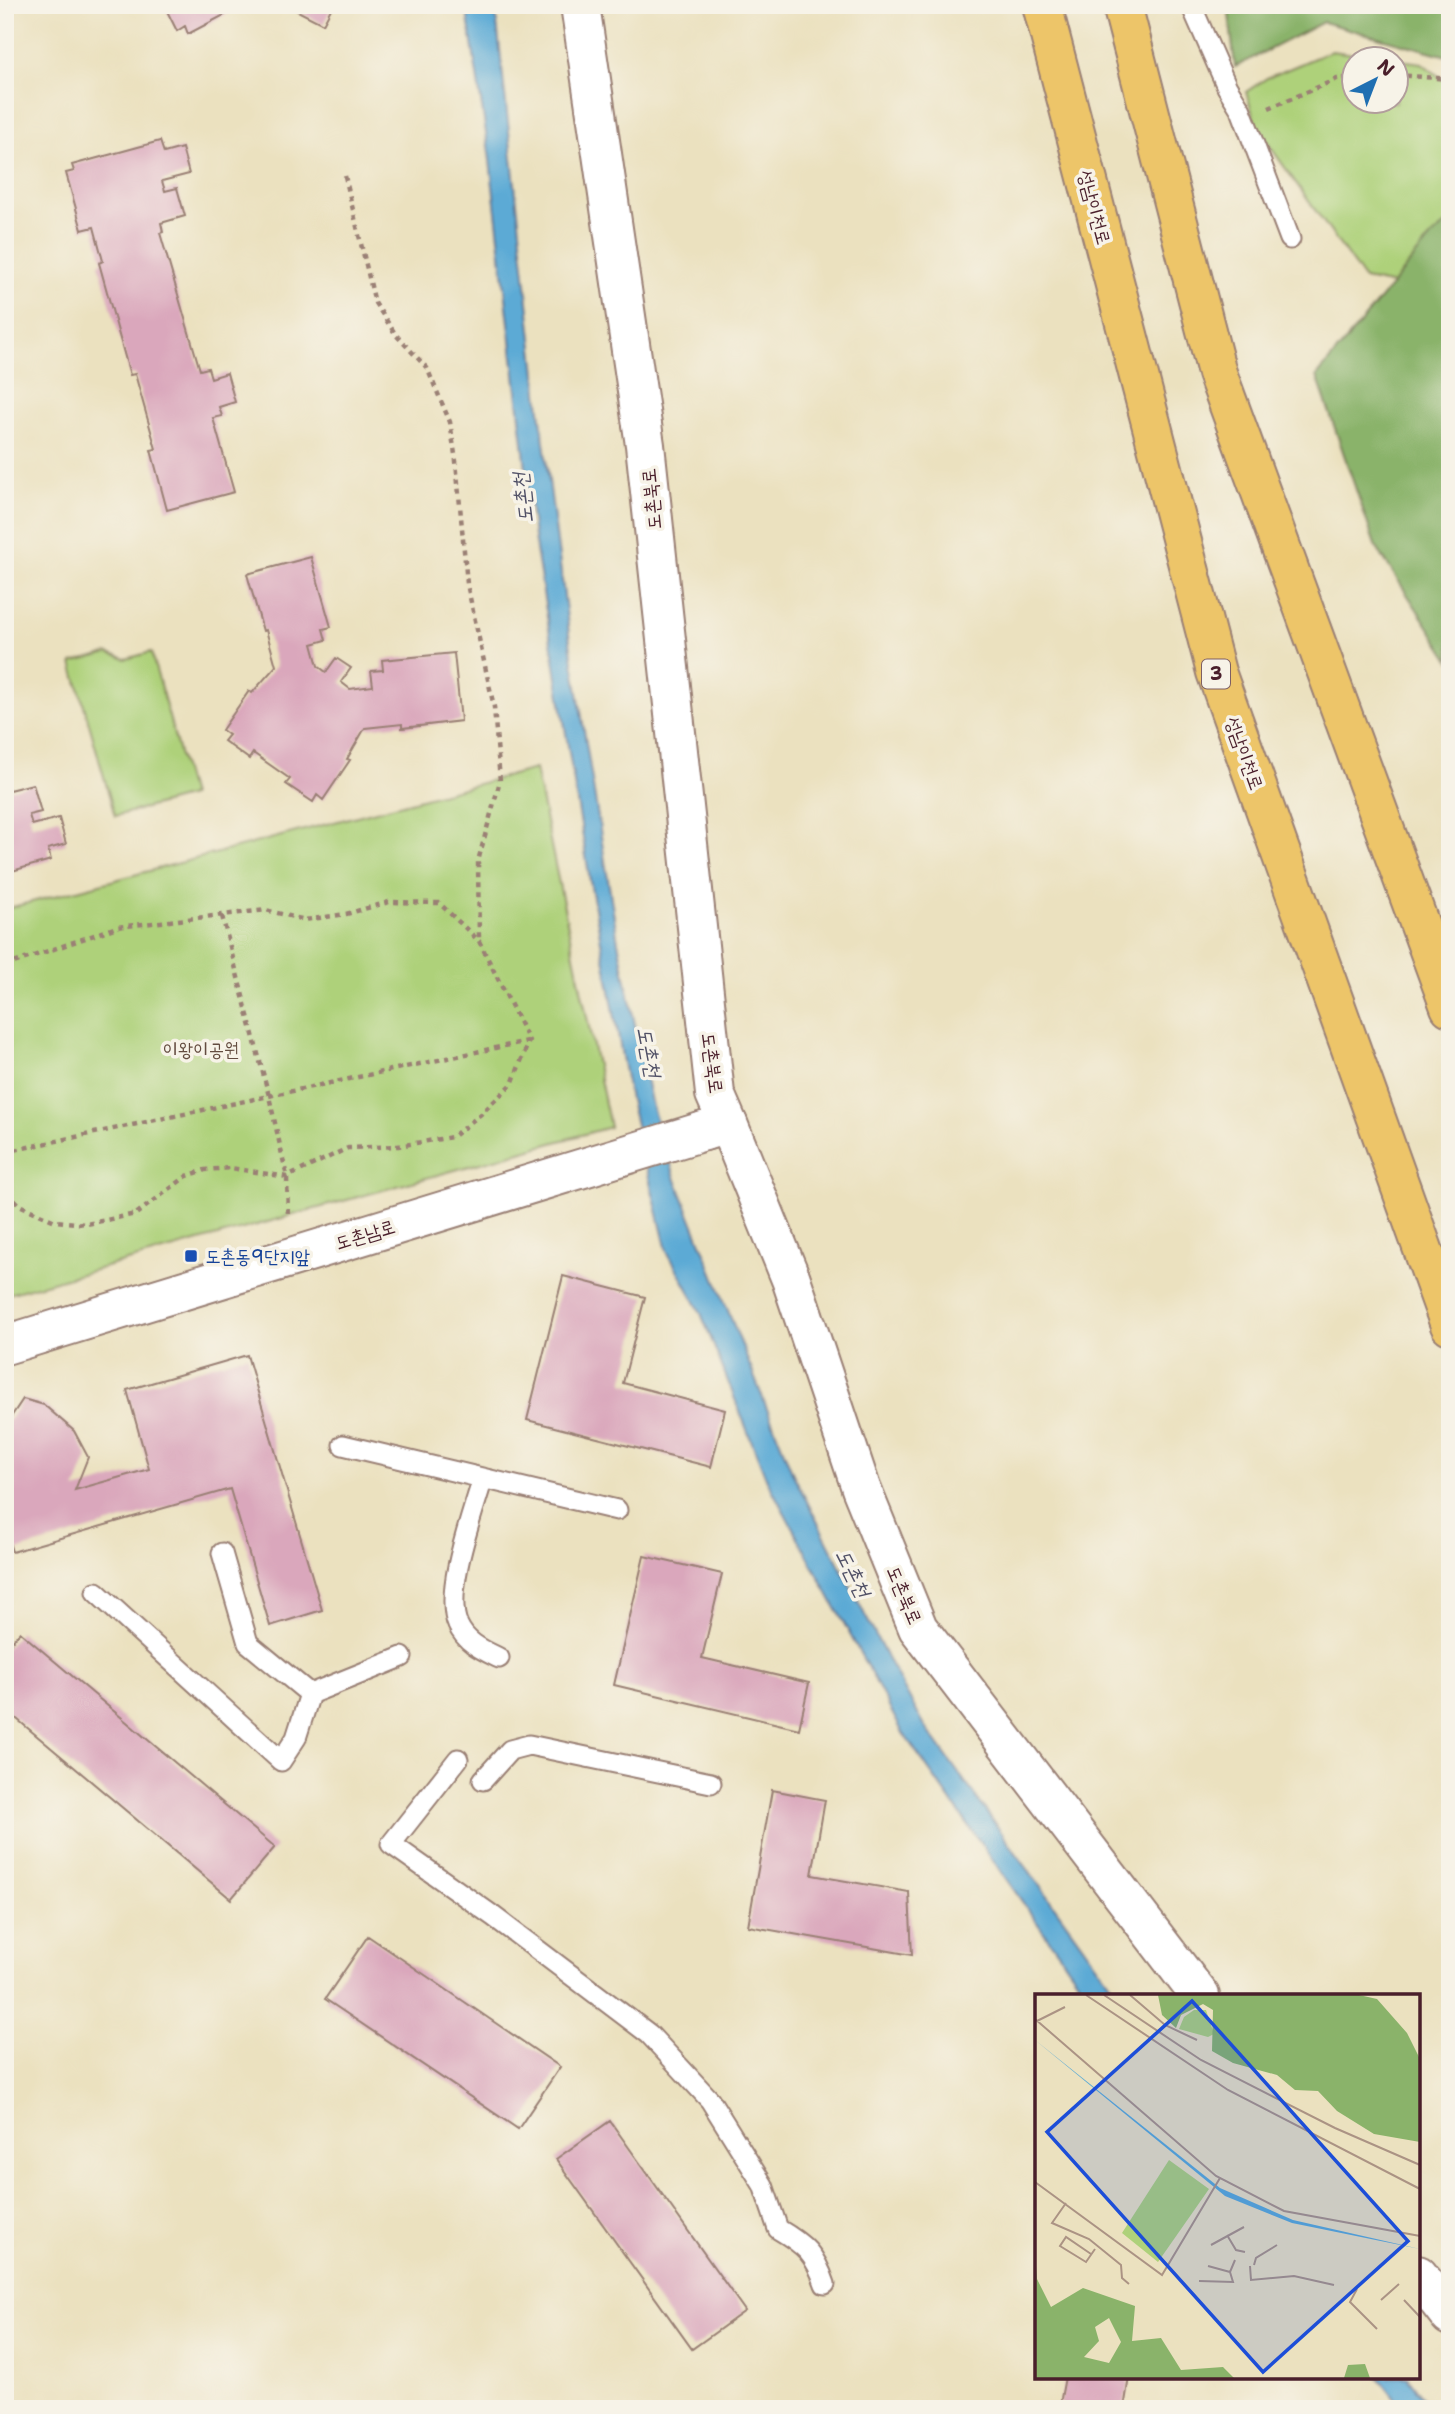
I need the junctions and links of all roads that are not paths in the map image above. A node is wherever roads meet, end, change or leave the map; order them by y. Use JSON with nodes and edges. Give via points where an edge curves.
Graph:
{"nodes":[{"id":1,"x":580,"y":5,"type":"edge"},
{"id":2,"x":1042,"y":5,"type":"edge"},
{"id":3,"x":1122,"y":5,"type":"edge"},
{"id":4,"x":1191,"y":5,"type":"edge"},
{"id":5,"x":1290,"y":239,"type":"dead end"},
{"id":6,"x":1450,"y":1007,"type":"edge"},
{"id":7,"x":716,"y":1127,"type":"junction"},
{"id":8,"x":1450,"y":1325,"type":"edge"},
{"id":9,"x":5,"y":1345,"type":"edge"},
{"id":10,"x":343,"y":1445,"type":"dead end"},
{"id":11,"x":483,"y":1478,"type":"junction"},
{"id":12,"x":617,"y":1510,"type":"dead end"},
{"id":13,"x":222,"y":1553,"type":"dead end"},
{"id":14,"x":96,"y":1592,"type":"dead end"},
{"id":15,"x":402,"y":1657,"type":"dead end"},
{"id":16,"x":499,"y":1658,"type":"dead end"},
{"id":17,"x":310,"y":1694,"type":"junction"},
{"id":18,"x":458,"y":1759,"type":"dead end"},
{"id":19,"x":483,"y":1780,"type":"dead end"},
{"id":20,"x":710,"y":1783,"type":"dead end"},
{"id":21,"x":1198,"y":1994,"type":"edge"},
{"id":22,"x":1420,"y":2278,"type":"edge"},
{"id":23,"x":825,"y":2284,"type":"dead end"},
{"id":24,"x":1450,"y":2316,"type":"edge"}],
"edges":[{"from":1,"to":7,"type":"street","name":"도촌북로","via":[[645,445]]},
{"from":2,"to":8,"type":"highway","name":"성남이천로","number":"3","via":[[1216,672]]},
{"from":3,"to":6,"type":"highway","via":[[1217,373]]},
{"from":4,"to":5,"type":"lane","via":[[1241,110]]},
{"from":7,"to":9,"type":"street","name":"도촌남로"},
{"from":7,"to":21,"type":"street","name":"도촌북로","via":[[791,1279],[861,1488],[918,1628]]},
{"from":10,"to":11,"type":"lane"},
{"from":11,"to":12,"type":"lane"},
{"from":11,"to":16,"type":"lane","via":[[455,1578],[455,1599],[458,1624],[472,1644]]},
{"from":13,"to":17,"type":"lane","via":[[248,1643]]},
{"from":14,"to":17,"type":"lane","via":[[281,1761],[296,1738]]},
{"from":15,"to":17,"type":"lane"},
{"from":18,"to":23,"type":"lane","via":[[391,1844],[649,2035],[709,2100],[764,2185],[778,2229],[800,2242],[817,2260]]},
{"from":19,"to":20,"type":"lane","via":[[510,1750],[529,1745]]},
{"from":22,"to":24,"type":"street"}]}
